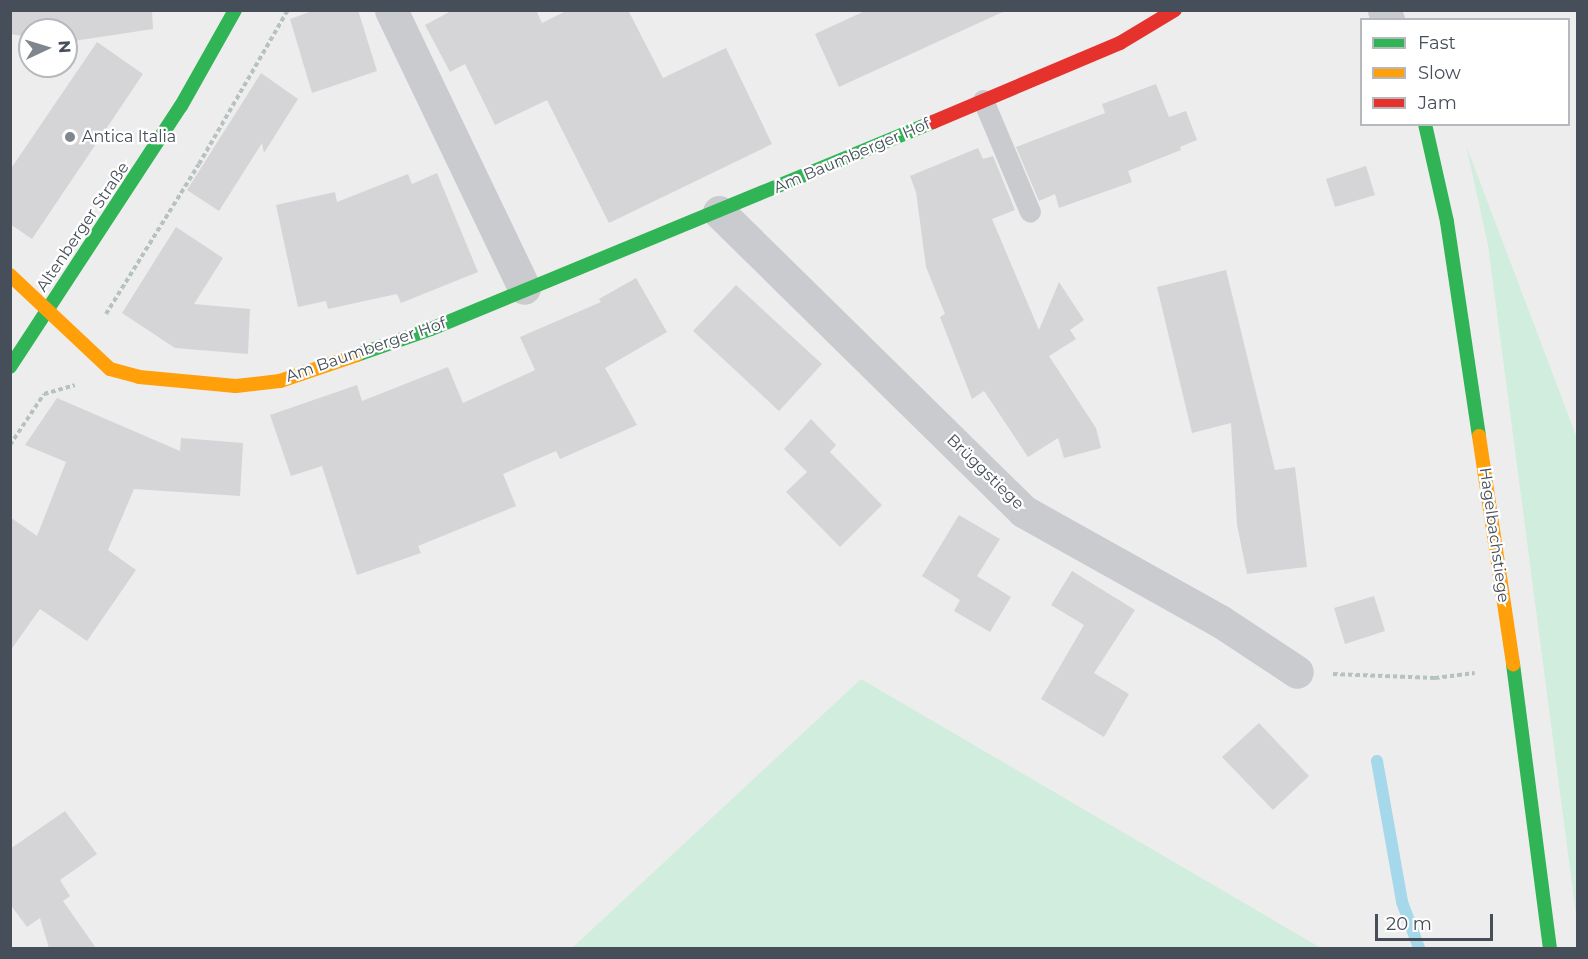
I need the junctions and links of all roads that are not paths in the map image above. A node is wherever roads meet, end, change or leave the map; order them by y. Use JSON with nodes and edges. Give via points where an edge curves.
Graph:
{"nodes":[{"id":1,"x":235,"y":10,"type":"edge"},
{"id":2,"x":391,"y":10,"type":"edge"},
{"id":3,"x":1175,"y":10,"type":"edge"},
{"id":4,"x":984,"y":100,"type":"junction"},
{"id":5,"x":1425,"y":126,"type":"edge"},
{"id":6,"x":719,"y":212,"type":"junction"},
{"id":7,"x":1030,"y":212,"type":"dead end"},
{"id":8,"x":10,"y":274,"type":"edge"},
{"id":9,"x":524,"y":288,"type":"junction"},
{"id":10,"x":48,"y":310,"type":"junction"},
{"id":11,"x":10,"y":367,"type":"edge"},
{"id":12,"x":1297,"y":672,"type":"road end"},
{"id":13,"x":1550,"y":948,"type":"edge"}],
"edges":[{"from":1,"to":10,"type":"street","name":"Altenberger Straße","via":[[181,106]]},
{"from":2,"to":9,"type":"street"},
{"from":3,"to":4,"type":"street","name":"Am Baumberger Hof","via":[[1120,43]]},
{"from":4,"to":6,"type":"street","name":"Am Baumberger Hof"},
{"from":4,"to":7,"type":"lane"},
{"from":5,"to":13,"type":"street","name":"Hagelbachstiege","via":[[1447,222]]},
{"from":6,"to":9,"type":"street","name":"Am Baumberger Hof"},
{"from":6,"to":12,"type":"street","name":"Brüggstiege","via":[[1023,511],[1220,621]]},
{"from":8,"to":10,"type":"street","name":"Am Baumberger Hof"},
{"from":9,"to":10,"type":"street","name":"Am Baumberger Hof","via":[[431,329],[280,381],[236,386],[139,377],[110,369]]},
{"from":10,"to":11,"type":"street","name":"Altenberger Straße"}]}
